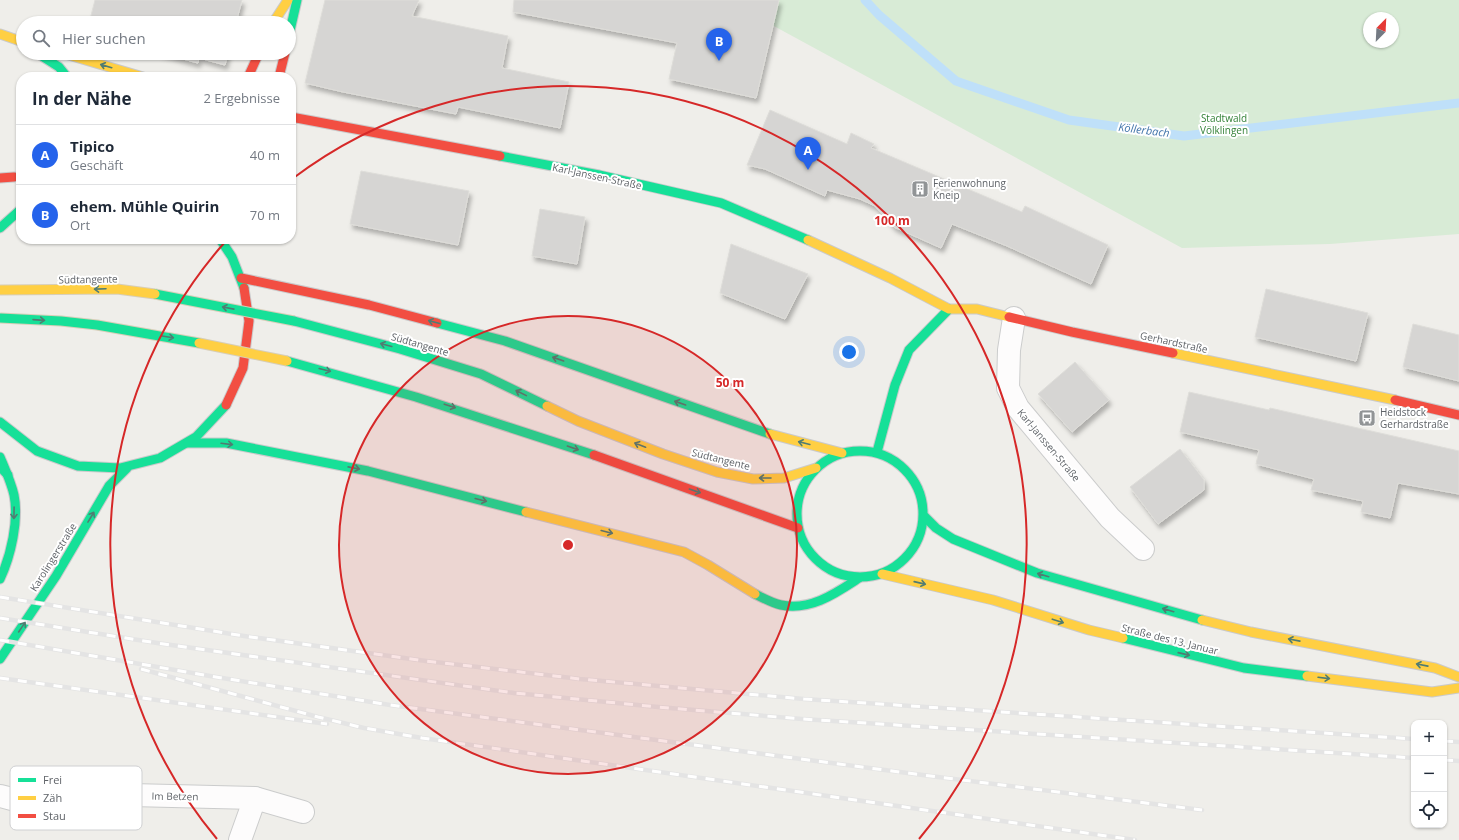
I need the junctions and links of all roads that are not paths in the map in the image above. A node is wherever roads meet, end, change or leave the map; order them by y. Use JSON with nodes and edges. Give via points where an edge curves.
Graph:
{"nodes":[{"id":1,"x":288,"y":0,"type":"edge"},
{"id":2,"x":298,"y":0,"type":"edge"},
{"id":3,"x":278,"y":16,"type":"edge"},
{"id":4,"x":294,"y":16,"type":"edge"},
{"id":5,"x":0,"y":34,"type":"edge"},
{"id":6,"x":16,"y":40,"type":"edge"},
{"id":7,"x":48,"y":60,"type":"edge"},
{"id":8,"x":86,"y":60,"type":"edge"},
{"id":9,"x":256,"y":60,"type":"edge"},
{"id":10,"x":283,"y":60,"type":"edge"},
{"id":11,"x":63,"y":72,"type":"edge"},
{"id":12,"x":126,"y":72,"type":"edge"},
{"id":13,"x":250,"y":72,"type":"edge"},
{"id":14,"x":280,"y":72,"type":"edge"},
{"id":15,"x":296,"y":117,"type":"edge"},
{"id":16,"x":16,"y":175,"type":"edge"},
{"id":17,"x":2,"y":182,"type":"edge"},
{"id":18,"x":16,"y":214,"type":"edge"},
{"id":19,"x":0,"y":228,"type":"edge"},
{"id":20,"x":223,"y":244,"type":"edge"},
{"id":21,"x":238,"y":251,"type":"dead end"},
{"id":22,"x":235,"y":264,"type":"junction"},
{"id":23,"x":241,"y":278,"type":"junction"},
{"id":24,"x":890,"y":278,"type":"joint"},
{"id":25,"x":0,"y":290,"type":"edge"},
{"id":26,"x":949,"y":309,"type":"junction"},
{"id":27,"x":0,"y":318,"type":"edge"},
{"id":28,"x":1014,"y":318,"type":"junction"},
{"id":29,"x":1459,"y":415,"type":"edge"},
{"id":30,"x":0,"y":422,"type":"edge"},
{"id":31,"x":188,"y":443,"type":"junction"},
{"id":32,"x":877,"y":452,"type":"junction"},
{"id":33,"x":842,"y":453,"type":"junction"},
{"id":34,"x":0,"y":457,"type":"edge"},
{"id":35,"x":0,"y":467,"type":"edge"},
{"id":36,"x":127,"y":468,"type":"junction"},
{"id":37,"x":816,"y":468,"type":"junction"},
{"id":38,"x":8,"y":475,"type":"junction"},
{"id":39,"x":924,"y":517,"type":"junction"},
{"id":40,"x":798,"y":528,"type":"junction"},
{"id":41,"x":1143,"y":550,"type":"dead end"},
{"id":42,"x":882,"y":574,"type":"junction"},
{"id":43,"x":859,"y":578,"type":"junction"},
{"id":44,"x":0,"y":579,"type":"edge"},
{"id":45,"x":0,"y":659,"type":"edge"},
{"id":46,"x":1459,"y":676,"type":"edge"},
{"id":47,"x":1459,"y":688,"type":"edge"},
{"id":48,"x":142,"y":795,"type":"edge"},
{"id":49,"x":0,"y":796,"type":"edge"},
{"id":50,"x":10,"y":798,"type":"edge"},
{"id":51,"x":255,"y":798,"type":"junction"},
{"id":52,"x":303,"y":812,"type":"dead end"},
{"id":53,"x":240,"y":840,"type":"edge"}],
"edges":[{"from":1,"to":3,"type":"main road"},
{"from":2,"to":4,"type":"main road"},
{"from":5,"to":6,"type":"main road"},
{"from":7,"to":11,"type":"main road"},
{"from":12,"to":8,"type":"main road","one_way":true},
{"from":9,"to":13,"type":"main road"},
{"from":10,"to":14,"type":"main road"},
{"from":15,"to":24,"type":"main road","name":"Karl-Janssen-Straße","via":[[599,175],[721,203],[823,246]]},
{"from":16,"to":17,"type":"main road"},
{"from":18,"to":19,"type":"main road"},
{"from":20,"to":22,"type":"main road"},
{"from":21,"to":22,"type":"main road"},
{"from":22,"to":23,"type":"main road"},
{"from":23,"to":31,"type":"main road","via":[[249,316],[248,343],[240,378],[222,410]]},
{"from":33,"to":23,"type":"main road","one_way":true,"via":[[770,434],[504,341],[369,305]]},
{"from":24,"to":26,"type":"main road","name":"Gerhardstraße"},
{"from":37,"to":25,"type":"main road","name":"Südtangente","one_way":true,"bridge":true,"via":[[784,478],[753,478],[717,472],[578,421],[481,374],[294,321],[117,288]]},
{"from":26,"to":28,"type":"main road","name":"Gerhardstraße","via":[[977,310]]},
{"from":26,"to":32,"type":"main road","via":[[909,350],[895,385]]},
{"from":27,"to":40,"type":"main road","one_way":true,"bridge":true,"via":[[70,322],[200,342],[349,376],[446,405]]},
{"from":28,"to":29,"type":"main road","name":"Gerhardstraße"},
{"from":28,"to":41,"type":"street","name":"Karl-Janssen-Straße","via":[[1009,350],[1008,388],[1018,408],[1110,518]]},
{"from":30,"to":36,"type":"main road","via":[[23,443],[65,463],[98,469]]},
{"from":31,"to":36,"type":"main road","via":[[161,458]]},
{"from":31,"to":43,"type":"main road","one_way":true,"via":[[226,443],[368,471],[684,552],[782,605],[813,604]]},
{"from":32,"to":33,"type":"main road","via":[[861,450]]},
{"from":32,"to":39,"type":"main road","via":[[905,469],[914,480],[921,494]]},
{"from":33,"to":37,"type":"main road"},
{"from":34,"to":38,"type":"main road"},
{"from":35,"to":38,"type":"main road"},
{"from":45,"to":36,"type":"main road","name":"Karolingerstraße","one_way":true,"via":[[56,576],[109,486]]},
{"from":37,"to":40,"type":"main road","via":[[799,496]]},
{"from":38,"to":44,"type":"main road","one_way":true,"via":[[14,496],[14,522],[12,547]]},
{"from":39,"to":42,"type":"main road","via":[[920,535],[906,558]]},
{"from":46,"to":39,"type":"main road","one_way":true,"via":[[1435,668],[1251,632],[1036,573],[953,539]]},
{"from":40,"to":43,"type":"main road","via":[[807,548],[821,564],[836,574]]},
{"from":42,"to":43,"type":"main road"},
{"from":42,"to":47,"type":"main road","name":"Straße des 13. Januar","one_way":true,"via":[[993,600],[1089,630],[1244,668],[1432,692]]},
{"from":48,"to":51,"type":"street","name":"Im Betzen"},
{"from":49,"to":50,"type":"street","name":"Im Betzen"},
{"from":51,"to":52,"type":"street","name":"Im Betzen"},
{"from":51,"to":53,"type":"street"}]}
